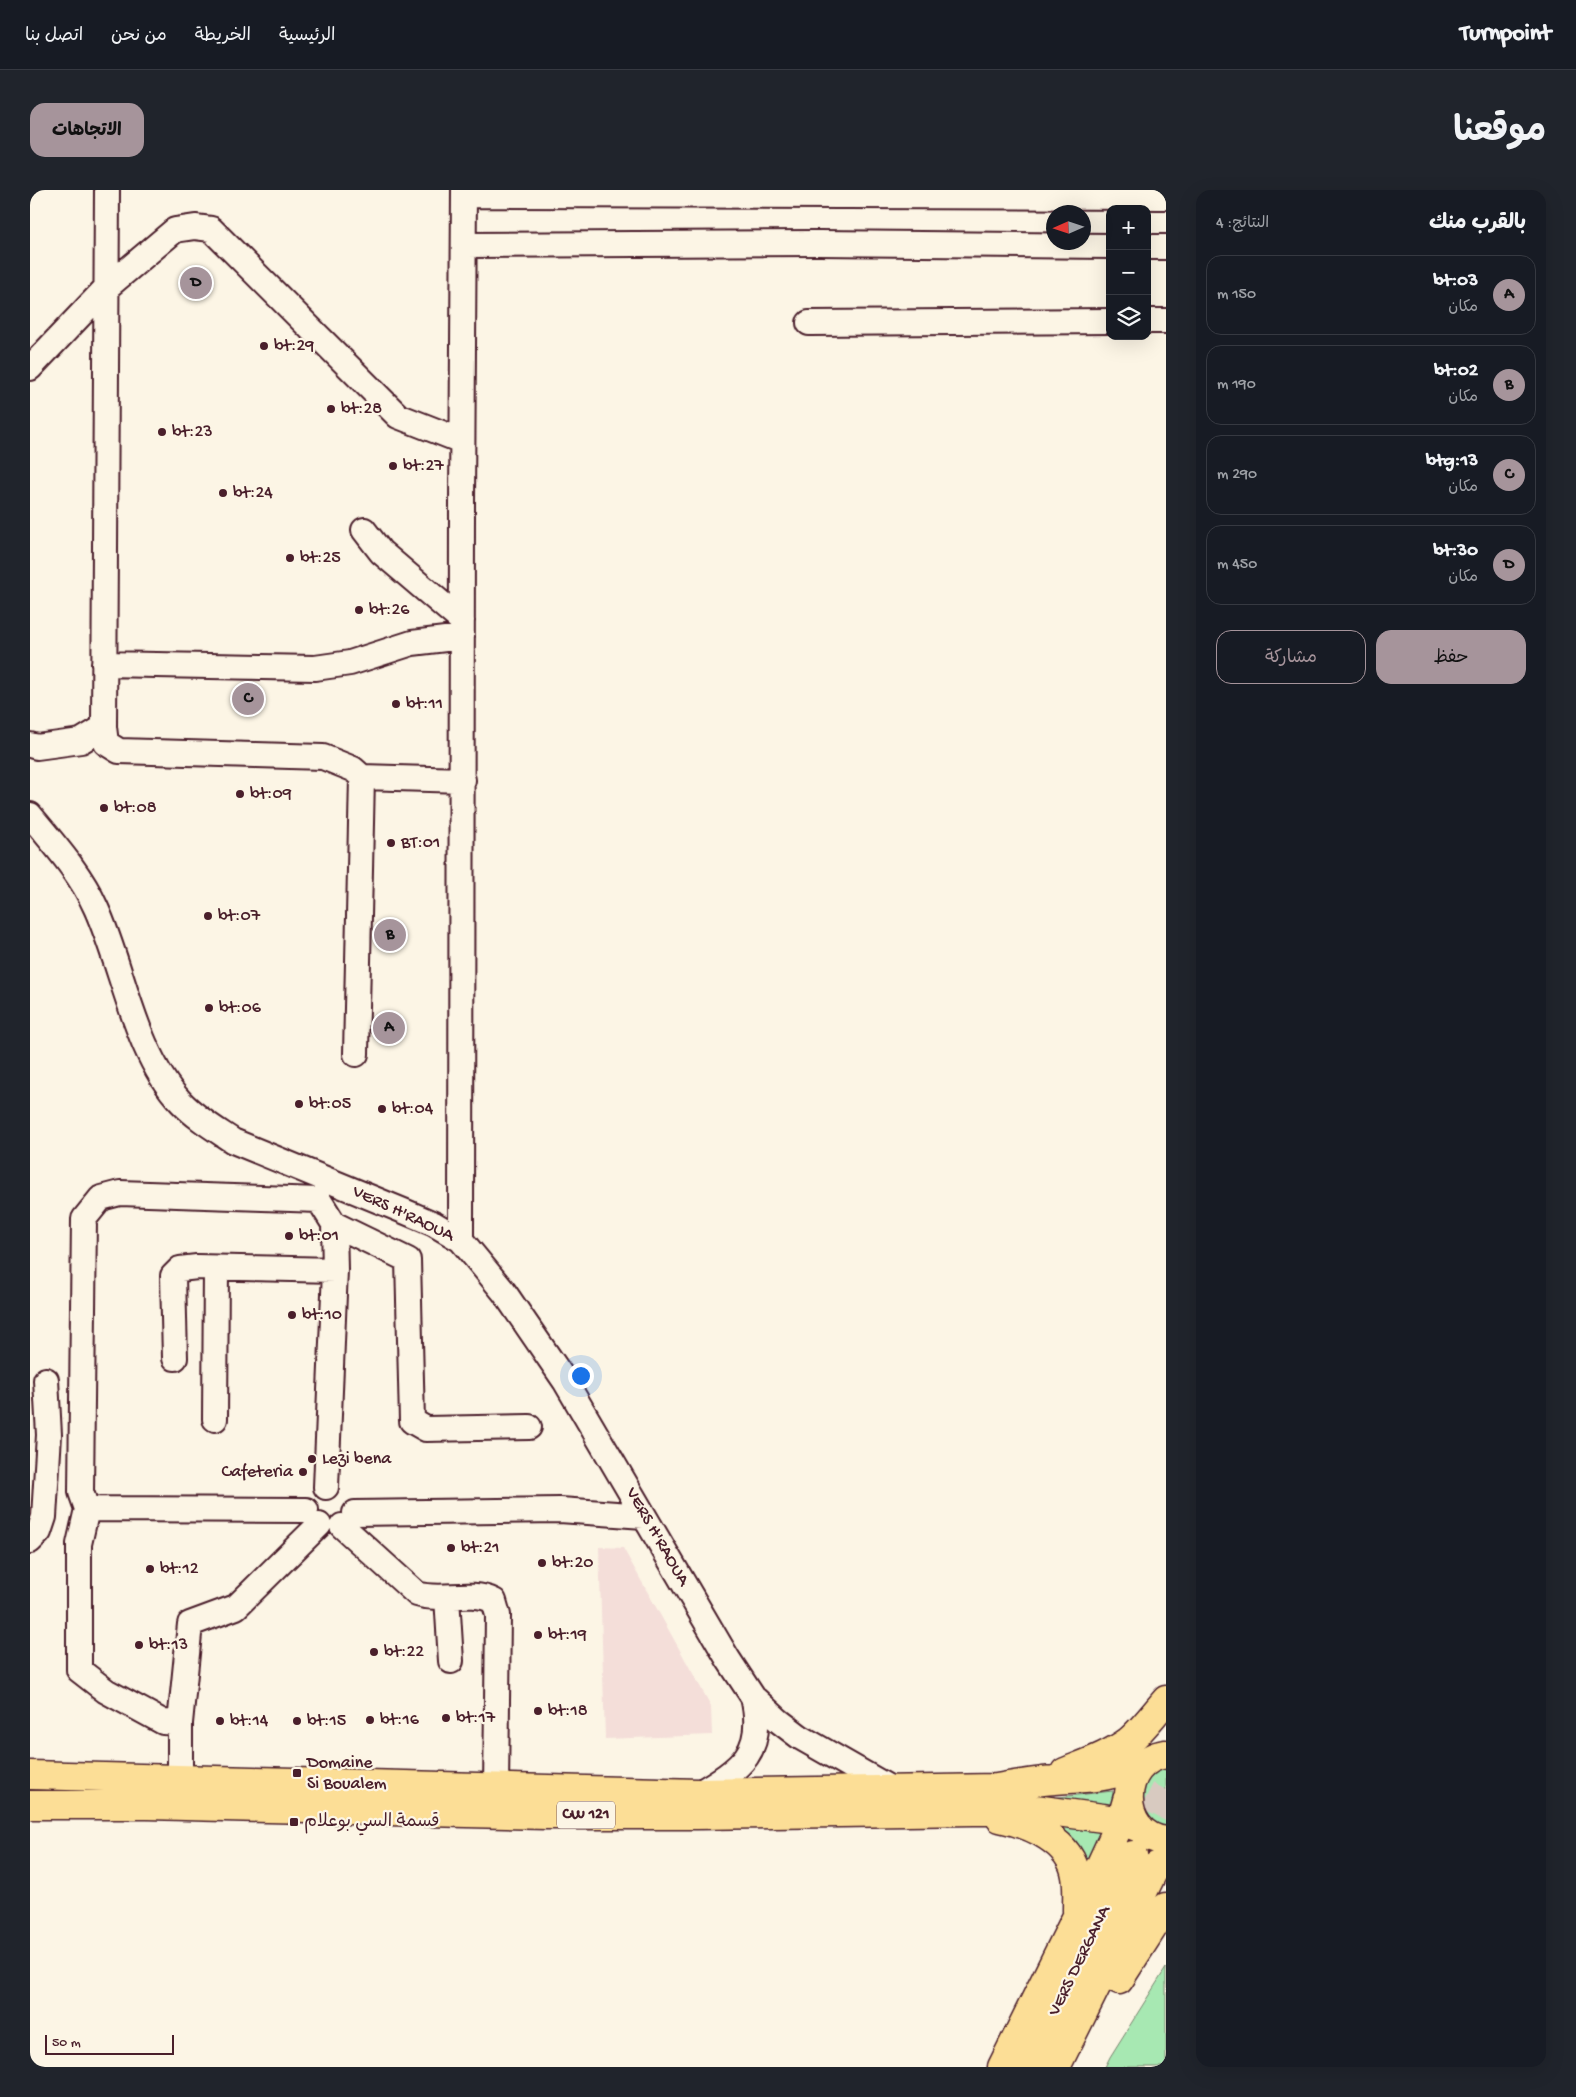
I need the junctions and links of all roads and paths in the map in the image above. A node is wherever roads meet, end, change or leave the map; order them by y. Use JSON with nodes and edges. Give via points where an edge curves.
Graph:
{"nodes":[{"id":1,"x":107,"y":190,"type":"edge"},
{"id":2,"x":464,"y":193,"type":"edge"},
{"id":3,"x":1166,"y":197,"type":"edge"},
{"id":4,"x":464,"y":245,"type":"junction"},
{"id":5,"x":1106,"y":246,"type":"edge"},
{"id":6,"x":1151,"y":247,"type":"edge"},
{"id":7,"x":1166,"y":247,"type":"edge"},
{"id":8,"x":106,"y":288,"type":"junction"},
{"id":9,"x":1151,"y":321,"type":"edge"},
{"id":10,"x":1166,"y":321,"type":"edge"},
{"id":11,"x":809,"y":322,"type":"dead end"},
{"id":12,"x":1106,"y":322,"type":"edge"},
{"id":13,"x":30,"y":368,"type":"edge"},
{"id":14,"x":462,"y":441,"type":"junction"},
{"id":15,"x":364,"y":530,"type":"dead end"},
{"id":16,"x":462,"y":629,"type":"junction"},
{"id":17,"x":104,"y":664,"type":"junction"},
{"id":18,"x":104,"y":727,"type":"junction"},
{"id":19,"x":30,"y":745,"type":"edge"},
{"id":20,"x":362,"y":777,"type":"junction"},
{"id":21,"x":463,"y":780,"type":"junction"},
{"id":22,"x":30,"y":815,"type":"edge"},
{"id":23,"x":356,"y":1054,"type":"dead end"},
{"id":24,"x":334,"y":1224,"type":"junction"},
{"id":25,"x":461,"y":1240,"type":"junction"},
{"id":26,"x":216,"y":1268,"type":"junction"},
{"id":27,"x":335,"y":1270,"type":"junction"},
{"id":28,"x":175,"y":1358,"type":"dead end"},
{"id":29,"x":46,"y":1380,"type":"dead end"},
{"id":30,"x":215,"y":1419,"type":"dead end"},
{"id":31,"x":529,"y":1427,"type":"dead end"},
{"id":32,"x":326,"y":1487,"type":"junction"},
{"id":33,"x":87,"y":1510,"type":"junction"},
{"id":34,"x":644,"y":1516,"type":"junction"},
{"id":35,"x":331,"y":1519,"type":"junction"},
{"id":36,"x":30,"y":1541,"type":"edge"},
{"id":37,"x":448,"y":1597,"type":"junction"},
{"id":38,"x":451,"y":1661,"type":"dead end"},
{"id":39,"x":753,"y":1697,"type":"junction"},
{"id":40,"x":1166,"y":1700,"type":"edge"},
{"id":41,"x":180,"y":1723,"type":"junction"},
{"id":42,"x":1166,"y":1731,"type":"edge"},
{"id":43,"x":1154,"y":1758,"type":"edge"},
{"id":44,"x":30,"y":1775,"type":"edge"},
{"id":45,"x":180,"y":1778,"type":"junction"},
{"id":46,"x":1044,"y":1781,"type":"junction"},
{"id":47,"x":496,"y":1788,"type":"junction"},
{"id":48,"x":891,"y":1789,"type":"junction"},
{"id":49,"x":699,"y":1793,"type":"junction"},
{"id":50,"x":30,"y":1805,"type":"edge"},
{"id":51,"x":974,"y":1812,"type":"junction"},
{"id":52,"x":1129,"y":1817,"type":"junction"},
{"id":53,"x":1155,"y":1860,"type":"edge"},
{"id":54,"x":1166,"y":1907,"type":"edge"},
{"id":55,"x":1077,"y":1916,"type":"junction"},
{"id":56,"x":1118,"y":1980,"type":"junction"},
{"id":57,"x":1002,"y":2067,"type":"edge"},
{"id":58,"x":1028,"y":2067,"type":"edge"},
{"id":59,"x":1056,"y":2067,"type":"edge"},
{"id":60,"x":1076,"y":2067,"type":"edge"}],
"edges":[{"from":1,"to":8,"type":"street"},
{"from":2,"to":3,"type":"street"},
{"from":2,"to":4,"type":"street"},
{"from":4,"to":5,"type":"street","via":[[819,243]]},
{"from":4,"to":14,"type":"street"},
{"from":6,"to":7,"type":"street"},
{"from":8,"to":13,"type":"street"},
{"from":8,"to":14,"type":"street","via":[[175,230],[211,229],[398,416]]},
{"from":8,"to":17,"type":"street"},
{"from":9,"to":10,"type":"street"},
{"from":11,"to":12,"type":"street"},
{"from":14,"to":16,"type":"street"},
{"from":15,"to":16,"type":"street","via":[[381,552]]},
{"from":16,"to":17,"type":"street","via":[[350,663],[315,668]]},
{"from":16,"to":21,"type":"street"},
{"from":17,"to":18,"type":"street"},
{"from":18,"to":19,"type":"street","via":[[81,741],[37,747]]},
{"from":18,"to":20,"type":"street","via":[[106,743],[120,751],[323,757],[353,769]]},
{"from":20,"to":21,"type":"street"},
{"from":20,"to":23,"type":"street"},
{"from":21,"to":25,"type":"street"},
{"from":22,"to":25,"type":"street","name":"VERS H'RAOUA","via":[[75,871],[96,907],[143,1038],[160,1074],[181,1102],[233,1140],[434,1224]]},
{"from":24,"to":27,"type":"street"},
{"from":24,"to":31,"type":"street","via":[[408,1260],[412,1421],[426,1429]]},
{"from":24,"to":33,"type":"street","via":[[318,1200],[120,1193],[101,1198],[84,1219],[81,1492]]},
{"from":25,"to":34,"type":"street","name":"VERS H'RAOUA","via":[[504,1292],[565,1381]]},
{"from":26,"to":27,"type":"street"},
{"from":26,"to":28,"type":"street","via":[[180,1269],[173,1276]]},
{"from":26,"to":30,"type":"street"},
{"from":27,"to":32,"type":"street"},
{"from":29,"to":36,"type":"street","via":[[49,1435],[44,1518],[39,1532]]},
{"from":32,"to":35,"type":"street","via":[[308,1500]]},
{"from":32,"to":35,"type":"street","via":[[344,1489],[355,1499],[357,1506]]},
{"from":33,"to":35,"type":"street"},
{"from":33,"to":41,"type":"street","via":[[79,1544],[80,1670],[106,1691],[163,1722]]},
{"from":34,"to":35,"type":"street","via":[[560,1510]]},
{"from":34,"to":39,"type":"street","name":"VERS H'RAOUA"},
{"from":35,"to":37,"type":"street","via":[[417,1594],[429,1598]]},
{"from":35,"to":41,"type":"street","via":[[236,1607],[190,1624]]},
{"from":37,"to":38,"type":"street"},
{"from":37,"to":47,"type":"street","via":[[488,1598],[497,1607]]},
{"from":39,"to":48,"type":"street","via":[[800,1737]]},
{"from":39,"to":49,"type":"street","via":[[757,1712],[753,1745],[731,1774]]},
{"from":40,"to":46,"type":"highway","via":[[1129,1740],[1104,1756]]},
{"from":41,"to":45,"type":"street"},
{"from":42,"to":43,"type":"highway"},
{"from":43,"to":46,"type":"highway","via":[[1111,1776]]},
{"from":43,"to":52,"type":"highway","via":[[1135,1772],[1129,1786]]},
{"from":44,"to":45,"type":"highway"},
{"from":45,"to":47,"type":"highway"},
{"from":46,"to":48,"type":"highway","via":[[997,1788]]},
{"from":47,"to":49,"type":"highway"},
{"from":48,"to":49,"type":"highway"},
{"from":50,"to":51,"type":"highway","number":"CW 121","via":[[546,1815]]},
{"from":51,"to":52,"type":"highway","number":"CW 121","via":[[1042,1810]]},
{"from":51,"to":55,"type":"highway","via":[[1031,1826],[1057,1843],[1069,1857],[1076,1875]]},
{"from":52,"to":53,"type":"highway","via":[[1150,1836]]},
{"from":52,"to":55,"type":"highway"},
{"from":53,"to":56,"type":"highway","via":[[1133,1945]]},
{"from":53,"to":58,"type":"highway","name":"VERS DERGANA"},
{"from":53,"to":59,"type":"highway"},
{"from":54,"to":56,"type":"highway"},
{"from":55,"to":57,"type":"highway"},
{"from":56,"to":60,"type":"highway"}]}
